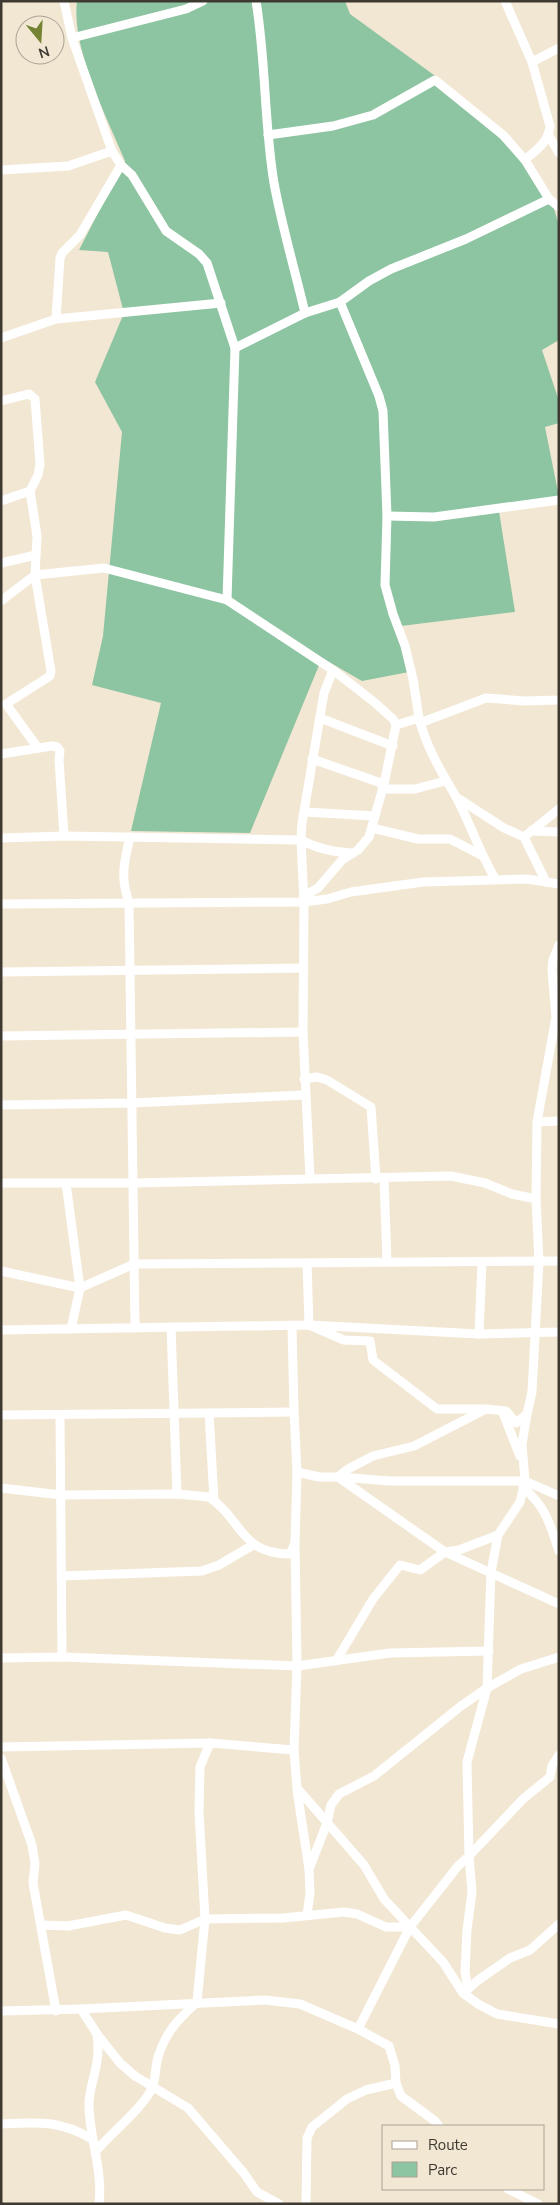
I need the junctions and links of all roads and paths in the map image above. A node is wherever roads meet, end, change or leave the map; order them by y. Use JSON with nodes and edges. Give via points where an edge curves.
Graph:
{"nodes":[{"id":1,"x":64,"y":1,"type":"edge"},
{"id":2,"x":203,"y":1,"type":"edge"},
{"id":3,"x":256,"y":1,"type":"edge"},
{"id":4,"x":505,"y":1,"type":"edge"},
{"id":5,"x":72,"y":38,"type":"junction"},
{"id":6,"x":559,"y":48,"type":"edge"},
{"id":7,"x":532,"y":62,"type":"junction"},
{"id":8,"x":268,"y":135,"type":"junction"},
{"id":9,"x":549,"y":136,"type":"junction"},
{"id":10,"x":112,"y":151,"type":"junction"},
{"id":11,"x":559,"y":153,"type":"edge"},
{"id":12,"x":525,"y":160,"type":"junction"},
{"id":13,"x":121,"y":165,"type":"junction"},
{"id":14,"x":1,"y":170,"type":"edge"},
{"id":15,"x":549,"y":199,"type":"junction"},
{"id":16,"x":559,"y":207,"type":"edge"},
{"id":17,"x":340,"y":302,"type":"junction"},
{"id":18,"x":221,"y":303,"type":"junction"},
{"id":19,"x":305,"y":314,"type":"junction"},
{"id":20,"x":56,"y":319,"type":"junction"},
{"id":21,"x":1,"y":338,"type":"edge"},
{"id":22,"x":235,"y":348,"type":"junction"},
{"id":23,"x":1,"y":400,"type":"edge"},
{"id":24,"x":30,"y":491,"type":"junction"},
{"id":25,"x":559,"y":500,"type":"edge"},
{"id":26,"x":1,"y":501,"type":"edge"},
{"id":27,"x":387,"y":516,"type":"junction"},
{"id":28,"x":36,"y":555,"type":"junction"},
{"id":29,"x":1,"y":563,"type":"edge"},
{"id":30,"x":35,"y":575,"type":"junction"},
{"id":31,"x":227,"y":600,"type":"junction"},
{"id":32,"x":1,"y":601,"type":"edge"},
{"id":33,"x":333,"y":670,"type":"junction"},
{"id":34,"x":559,"y":700,"type":"edge"},
{"id":35,"x":4,"y":702,"type":"edge"},
{"id":36,"x":320,"y":718,"type":"junction"},
{"id":37,"x":419,"y":720,"type":"junction"},
{"id":38,"x":396,"y":725,"type":"junction"},
{"id":39,"x":393,"y":746,"type":"junction"},
{"id":40,"x":38,"y":748,"type":"junction"},
{"id":41,"x":1,"y":754,"type":"edge"},
{"id":42,"x":312,"y":759,"type":"junction"},
{"id":43,"x":445,"y":781,"type":"junction"},
{"id":44,"x":383,"y":786,"type":"junction"},
{"id":45,"x":455,"y":796,"type":"junction"},
{"id":46,"x":559,"y":809,"type":"edge"},
{"id":47,"x":305,"y":812,"type":"junction"},
{"id":48,"x":375,"y":816,"type":"junction"},
{"id":49,"x":372,"y":828,"type":"junction"},
{"id":50,"x":531,"y":831,"type":"junction"},
{"id":51,"x":559,"y":832,"type":"edge"},
{"id":52,"x":64,"y":836,"type":"junction"},
{"id":53,"x":1,"y":838,"type":"edge"},
{"id":54,"x":130,"y":838,"type":"junction"},
{"id":55,"x":524,"y":838,"type":"junction"},
{"id":56,"x":301,"y":840,"type":"junction"},
{"id":57,"x":353,"y":853,"type":"junction"},
{"id":58,"x":481,"y":855,"type":"junction"},
{"id":59,"x":496,"y":880,"type":"junction"},
{"id":60,"x":546,"y":882,"type":"junction"},
{"id":61,"x":559,"y":884,"type":"edge"},
{"id":62,"x":304,"y":899,"type":"junction"},
{"id":63,"x":129,"y":902,"type":"junction"},
{"id":64,"x":1,"y":904,"type":"edge"},
{"id":65,"x":559,"y":945,"type":"edge"},
{"id":66,"x":304,"y":968,"type":"junction"},
{"id":67,"x":130,"y":969,"type":"junction"},
{"id":68,"x":1,"y":972,"type":"edge"},
{"id":69,"x":303,"y":1032,"type":"junction"},
{"id":70,"x":131,"y":1035,"type":"junction"},
{"id":71,"x":1,"y":1036,"type":"edge"},
{"id":72,"x":304,"y":1079,"type":"junction"},
{"id":73,"x":305,"y":1095,"type":"junction"},
{"id":74,"x":132,"y":1103,"type":"junction"},
{"id":75,"x":1,"y":1106,"type":"edge"},
{"id":76,"x":559,"y":1121,"type":"edge"},
{"id":77,"x":537,"y":1122,"type":"junction"},
{"id":78,"x":310,"y":1178,"type":"junction"},
{"id":79,"x":380,"y":1178,"type":"junction"},
{"id":80,"x":1,"y":1183,"type":"edge"},
{"id":81,"x":66,"y":1183,"type":"junction"},
{"id":82,"x":133,"y":1183,"type":"junction"},
{"id":83,"x":536,"y":1198,"type":"junction"},
{"id":84,"x":539,"y":1261,"type":"junction"},
{"id":85,"x":559,"y":1261,"type":"edge"},
{"id":86,"x":387,"y":1262,"type":"junction"},
{"id":87,"x":482,"y":1262,"type":"junction"},
{"id":88,"x":308,"y":1263,"type":"junction"},
{"id":89,"x":134,"y":1264,"type":"junction"},
{"id":90,"x":1,"y":1271,"type":"edge"},
{"id":91,"x":80,"y":1288,"type":"junction"},
{"id":92,"x":309,"y":1325,"type":"junction"},
{"id":93,"x":292,"y":1326,"type":"junction"},
{"id":94,"x":135,"y":1328,"type":"junction"},
{"id":95,"x":172,"y":1328,"type":"junction"},
{"id":96,"x":71,"y":1329,"type":"junction"},
{"id":97,"x":1,"y":1330,"type":"edge"},
{"id":98,"x":559,"y":1332,"type":"edge"},
{"id":99,"x":537,"y":1333,"type":"junction"},
{"id":100,"x":479,"y":1334,"type":"junction"},
{"id":101,"x":486,"y":1409,"type":"junction"},
{"id":102,"x":294,"y":1412,"type":"junction"},
{"id":103,"x":209,"y":1413,"type":"junction"},
{"id":104,"x":174,"y":1414,"type":"junction"},
{"id":105,"x":527,"y":1414,"type":"junction"},
{"id":106,"x":1,"y":1415,"type":"edge"},
{"id":107,"x":60,"y":1415,"type":"junction"},
{"id":108,"x":523,"y":1464,"type":"junction"},
{"id":109,"x":297,"y":1472,"type":"junction"},
{"id":110,"x":338,"y":1477,"type":"junction"},
{"id":111,"x":524,"y":1484,"type":"junction"},
{"id":112,"x":1,"y":1488,"type":"edge"},
{"id":113,"x":177,"y":1494,"type":"junction"},
{"id":114,"x":61,"y":1495,"type":"junction"},
{"id":115,"x":559,"y":1496,"type":"edge"},
{"id":116,"x":214,"y":1500,"type":"junction"},
{"id":117,"x":498,"y":1535,"type":"junction"},
{"id":118,"x":295,"y":1543,"type":"junction"},
{"id":119,"x":253,"y":1545,"type":"junction"},
{"id":120,"x":559,"y":1551,"type":"edge"},
{"id":121,"x":445,"y":1552,"type":"junction"},
{"id":122,"x":491,"y":1572,"type":"junction"},
{"id":123,"x":61,"y":1576,"type":"junction"},
{"id":124,"x":559,"y":1604,"type":"edge"},
{"id":125,"x":489,"y":1651,"type":"junction"},
{"id":126,"x":62,"y":1657,"type":"junction"},
{"id":127,"x":559,"y":1657,"type":"edge"},
{"id":128,"x":1,"y":1658,"type":"edge"},
{"id":129,"x":336,"y":1660,"type":"junction"},
{"id":130,"x":297,"y":1666,"type":"junction"},
{"id":131,"x":487,"y":1688,"type":"junction"},
{"id":132,"x":210,"y":1743,"type":"junction"},
{"id":133,"x":1,"y":1747,"type":"edge"},
{"id":134,"x":294,"y":1750,"type":"junction"},
{"id":135,"x":559,"y":1755,"type":"edge"},
{"id":136,"x":1,"y":1758,"type":"edge"},
{"id":137,"x":297,"y":1788,"type":"junction"},
{"id":138,"x":327,"y":1823,"type":"junction"},
{"id":139,"x":470,"y":1856,"type":"junction"},
{"id":140,"x":309,"y":1869,"type":"junction"},
{"id":141,"x":307,"y":1915,"type":"junction"},
{"id":142,"x":205,"y":1919,"type":"junction"},
{"id":143,"x":559,"y":1924,"type":"edge"},
{"id":144,"x":42,"y":1925,"type":"junction"},
{"id":145,"x":410,"y":1927,"type":"junction"},
{"id":146,"x":466,"y":1991,"type":"junction"},
{"id":147,"x":197,"y":2002,"type":"junction"},
{"id":148,"x":81,"y":2009,"type":"junction"},
{"id":149,"x":56,"y":2011,"type":"junction"},
{"id":150,"x":1,"y":2012,"type":"edge"},
{"id":151,"x":559,"y":2024,"type":"edge"},
{"id":152,"x":358,"y":2029,"type":"junction"},
{"id":153,"x":97,"y":2034,"type":"junction"},
{"id":154,"x":396,"y":2084,"type":"junction"},
{"id":155,"x":152,"y":2087,"type":"junction"},
{"id":156,"x":1,"y":2124,"type":"edge"},
{"id":157,"x":437,"y":2125,"type":"edge"},
{"id":158,"x":92,"y":2139,"type":"junction"},
{"id":159,"x":96,"y":2151,"type":"junction"},
{"id":160,"x":510,"y":2190,"type":"edge"},
{"id":161,"x":99,"y":2204,"type":"edge"},
{"id":162,"x":279,"y":2204,"type":"edge"},
{"id":163,"x":306,"y":2204,"type":"edge"},
{"id":164,"x":538,"y":2204,"type":"edge"}],
"edges":[{"from":1,"to":5,"type":"street"},
{"from":2,"to":5,"type":"street","via":[[186,9]]},
{"from":3,"to":8,"type":"street","via":[[262,35]]},
{"from":4,"to":7,"type":"street"},
{"from":5,"to":10,"type":"street"},
{"from":6,"to":7,"type":"street"},
{"from":7,"to":9,"type":"street","via":[[550,126]]},
{"from":8,"to":12,"type":"street","via":[[333,126],[373,115],[436,80],[503,135]]},
{"from":8,"to":19,"type":"street","via":[[274,184]]},
{"from":9,"to":11,"type":"street"},
{"from":9,"to":12,"type":"street","via":[[545,144]]},
{"from":10,"to":13,"type":"street"},
{"from":10,"to":14,"type":"street","via":[[68,166]]},
{"from":12,"to":15,"type":"street"},
{"from":13,"to":18,"type":"street","via":[[132,175],[166,231],[207,263]]},
{"from":13,"to":20,"type":"street","via":[[80,236],[62,253]]},
{"from":15,"to":16,"type":"street"},
{"from":15,"to":17,"type":"street","via":[[466,239],[391,269]]},
{"from":17,"to":19,"type":"street"},
{"from":17,"to":27,"type":"street","via":[[382,403]]},
{"from":18,"to":20,"type":"street"},
{"from":18,"to":22,"type":"street"},
{"from":19,"to":22,"type":"street"},
{"from":20,"to":21,"type":"street"},
{"from":22,"to":31,"type":"street"},
{"from":23,"to":24,"type":"street","via":[[29,394],[35,399],[40,464]]},
{"from":24,"to":26,"type":"street"},
{"from":24,"to":28,"type":"street","via":[[37,536]]},
{"from":25,"to":27,"type":"street","via":[[434,517]]},
{"from":27,"to":37,"type":"street","via":[[385,585],[405,646]]},
{"from":28,"to":29,"type":"street"},
{"from":28,"to":30,"type":"street"},
{"from":30,"to":31,"type":"street","via":[[104,568]]},
{"from":30,"to":32,"type":"street"},
{"from":30,"to":35,"type":"street","via":[[50,676]]},
{"from":31,"to":33,"type":"street"},
{"from":33,"to":36,"type":"street","via":[[324,693]]},
{"from":33,"to":38,"type":"street","via":[[374,702]]},
{"from":34,"to":37,"type":"street","via":[[486,698]]},
{"from":35,"to":40,"type":"street"},
{"from":36,"to":39,"type":"street"},
{"from":36,"to":42,"type":"street"},
{"from":37,"to":38,"type":"street"},
{"from":37,"to":43,"type":"street","via":[[424,739]]},
{"from":38,"to":39,"type":"street"},
{"from":39,"to":44,"type":"street"},
{"from":40,"to":41,"type":"street"},
{"from":40,"to":52,"type":"street","via":[[52,746],[60,751]]},
{"from":42,"to":44,"type":"street"},
{"from":42,"to":47,"type":"street"},
{"from":43,"to":44,"type":"street","via":[[415,789]]},
{"from":43,"to":45,"type":"street"},
{"from":44,"to":48,"type":"street"},
{"from":45,"to":55,"type":"street"},
{"from":45,"to":58,"type":"street"},
{"from":46,"to":50,"type":"street"},
{"from":47,"to":48,"type":"street"},
{"from":47,"to":56,"type":"street"},
{"from":48,"to":49,"type":"street"},
{"from":49,"to":57,"type":"street","via":[[364,845]]},
{"from":49,"to":58,"type":"street","via":[[418,839],[450,839]]},
{"from":50,"to":51,"type":"street"},
{"from":50,"to":55,"type":"street"},
{"from":52,"to":53,"type":"street"},
{"from":52,"to":54,"type":"street"},
{"from":54,"to":56,"type":"street"},
{"from":54,"to":63,"type":"street","via":[[123,886]]},
{"from":55,"to":60,"type":"street"},
{"from":56,"to":57,"type":"street","via":[[330,852]]},
{"from":56,"to":62,"type":"street"},
{"from":57,"to":62,"type":"street"},
{"from":58,"to":59,"type":"street"},
{"from":59,"to":60,"type":"street"},
{"from":59,"to":62,"type":"street","via":[[418,883],[351,892],[327,900]]},
{"from":60,"to":61,"type":"street"},
{"from":62,"to":63,"type":"street"},
{"from":62,"to":66,"type":"street"},
{"from":63,"to":64,"type":"street"},
{"from":63,"to":67,"type":"street"},
{"from":65,"to":77,"type":"street","via":[[552,970],[556,1017]]},
{"from":66,"to":67,"type":"street"},
{"from":66,"to":69,"type":"street"},
{"from":67,"to":68,"type":"street"},
{"from":67,"to":70,"type":"street"},
{"from":69,"to":70,"type":"street"},
{"from":69,"to":72,"type":"street"},
{"from":70,"to":71,"type":"street"},
{"from":70,"to":74,"type":"street"},
{"from":72,"to":73,"type":"street"},
{"from":72,"to":79,"type":"street","via":[[317,1077],[328,1080],[371,1107]]},
{"from":73,"to":74,"type":"street"},
{"from":73,"to":78,"type":"street"},
{"from":74,"to":75,"type":"street"},
{"from":74,"to":82,"type":"street"},
{"from":76,"to":77,"type":"street"},
{"from":77,"to":83,"type":"street"},
{"from":78,"to":79,"type":"street"},
{"from":78,"to":82,"type":"street"},
{"from":79,"to":83,"type":"street","via":[[451,1176]]},
{"from":79,"to":86,"type":"street"},
{"from":80,"to":81,"type":"street"},
{"from":81,"to":82,"type":"street"},
{"from":81,"to":91,"type":"street"},
{"from":82,"to":89,"type":"street"},
{"from":83,"to":84,"type":"street"},
{"from":84,"to":85,"type":"street"},
{"from":84,"to":87,"type":"street"},
{"from":84,"to":99,"type":"street"},
{"from":86,"to":87,"type":"street"},
{"from":86,"to":88,"type":"street"},
{"from":87,"to":100,"type":"street"},
{"from":88,"to":89,"type":"street"},
{"from":88,"to":92,"type":"street"},
{"from":89,"to":91,"type":"street"},
{"from":89,"to":94,"type":"street"},
{"from":90,"to":91,"type":"street"},
{"from":91,"to":96,"type":"street"},
{"from":92,"to":93,"type":"street"},
{"from":92,"to":100,"type":"street"},
{"from":92,"to":101,"type":"street","via":[[344,1340],[370,1340],[373,1360],[437,1409]]},
{"from":93,"to":95,"type":"street"},
{"from":93,"to":102,"type":"street"},
{"from":94,"to":95,"type":"street"},
{"from":94,"to":96,"type":"street"},
{"from":95,"to":104,"type":"street"},
{"from":96,"to":97,"type":"street"},
{"from":98,"to":99,"type":"street"},
{"from":99,"to":100,"type":"street"},
{"from":99,"to":105,"type":"street"},
{"from":101,"to":105,"type":"street","via":[[506,1411],[516,1423]]},
{"from":101,"to":108,"type":"street","via":[[505,1413]]},
{"from":101,"to":110,"type":"street","via":[[414,1446],[373,1456]]},
{"from":102,"to":103,"type":"street"},
{"from":102,"to":109,"type":"street"},
{"from":103,"to":104,"type":"street"},
{"from":103,"to":116,"type":"street"},
{"from":104,"to":107,"type":"street"},
{"from":104,"to":113,"type":"street"},
{"from":105,"to":108,"type":"street","via":[[522,1444]]},
{"from":106,"to":107,"type":"street"},
{"from":107,"to":114,"type":"street"},
{"from":108,"to":111,"type":"street"},
{"from":109,"to":110,"type":"street"},
{"from":109,"to":118,"type":"street"},
{"from":110,"to":111,"type":"street"},
{"from":110,"to":121,"type":"street"},
{"from":111,"to":115,"type":"street"},
{"from":111,"to":117,"type":"street","via":[[520,1502]]},
{"from":111,"to":120,"type":"street","via":[[549,1521]]},
{"from":112,"to":114,"type":"street"},
{"from":113,"to":114,"type":"street"},
{"from":113,"to":116,"type":"street"},
{"from":114,"to":123,"type":"street"},
{"from":116,"to":119,"type":"street"},
{"from":117,"to":121,"type":"street"},
{"from":117,"to":122,"type":"street"},
{"from":118,"to":119,"type":"street","via":[[290,1554],[274,1553]]},
{"from":118,"to":130,"type":"street"},
{"from":119,"to":123,"type":"street","via":[[202,1571]]},
{"from":121,"to":122,"type":"street"},
{"from":121,"to":129,"type":"street","via":[[420,1570],[400,1565],[373,1599]]},
{"from":122,"to":124,"type":"street"},
{"from":122,"to":125,"type":"street"},
{"from":123,"to":126,"type":"street"},
{"from":125,"to":129,"type":"street","via":[[390,1653]]},
{"from":125,"to":131,"type":"street"},
{"from":126,"to":128,"type":"street"},
{"from":126,"to":130,"type":"street"},
{"from":127,"to":131,"type":"street","via":[[521,1669]]},
{"from":129,"to":130,"type":"street"},
{"from":130,"to":134,"type":"street"},
{"from":131,"to":138,"type":"street","via":[[374,1776],[339,1794],[331,1805]]},
{"from":131,"to":139,"type":"street","via":[[467,1762]]},
{"from":132,"to":133,"type":"street"},
{"from":132,"to":134,"type":"street"},
{"from":132,"to":142,"type":"street","via":[[200,1767]]},
{"from":134,"to":137,"type":"street"},
{"from":135,"to":139,"type":"street","via":[[550,1777],[523,1799]]},
{"from":136,"to":144,"type":"street","via":[[32,1846],[35,1864],[33,1883]]},
{"from":137,"to":138,"type":"street"},
{"from":137,"to":140,"type":"street"},
{"from":138,"to":140,"type":"street"},
{"from":138,"to":145,"type":"street","via":[[364,1865],[384,1899]]},
{"from":139,"to":145,"type":"street","via":[[458,1866]]},
{"from":139,"to":146,"type":"street","via":[[472,1892],[466,1930]]},
{"from":140,"to":141,"type":"street"},
{"from":141,"to":142,"type":"street"},
{"from":141,"to":145,"type":"street","via":[[344,1912],[386,1927]]},
{"from":142,"to":144,"type":"street","via":[[180,1930],[126,1915],[68,1926]]},
{"from":142,"to":147,"type":"street"},
{"from":143,"to":146,"type":"street","via":[[530,1950],[510,1958]]},
{"from":144,"to":149,"type":"street"},
{"from":145,"to":146,"type":"street"},
{"from":145,"to":152,"type":"street"},
{"from":146,"to":151,"type":"street","via":[[478,2004],[497,2014]]},
{"from":147,"to":148,"type":"street"},
{"from":147,"to":152,"type":"street","via":[[265,2000],[300,2004]]},
{"from":147,"to":155,"type":"street","via":[[174,2023],[164,2040]]},
{"from":148,"to":149,"type":"street"},
{"from":148,"to":153,"type":"street"},
{"from":149,"to":150,"type":"street"},
{"from":152,"to":154,"type":"street","via":[[389,2046]]},
{"from":153,"to":155,"type":"street","via":[[120,2063]]},
{"from":153,"to":158,"type":"street","via":[[98,2060],[89,2096]]},
{"from":154,"to":157,"type":"street","via":[[401,2096]]},
{"from":154,"to":163,"type":"street","via":[[366,2090],[347,2099],[312,2127],[307,2138]]},
{"from":155,"to":159,"type":"street","via":[[136,2111]]},
{"from":155,"to":162,"type":"street","via":[[188,2108],[257,2192]]},
{"from":156,"to":158,"type":"street","via":[[42,2122],[76,2130]]},
{"from":158,"to":159,"type":"street"},
{"from":159,"to":161,"type":"street","via":[[100,2177]]},
{"from":160,"to":164,"type":"street"}]}
